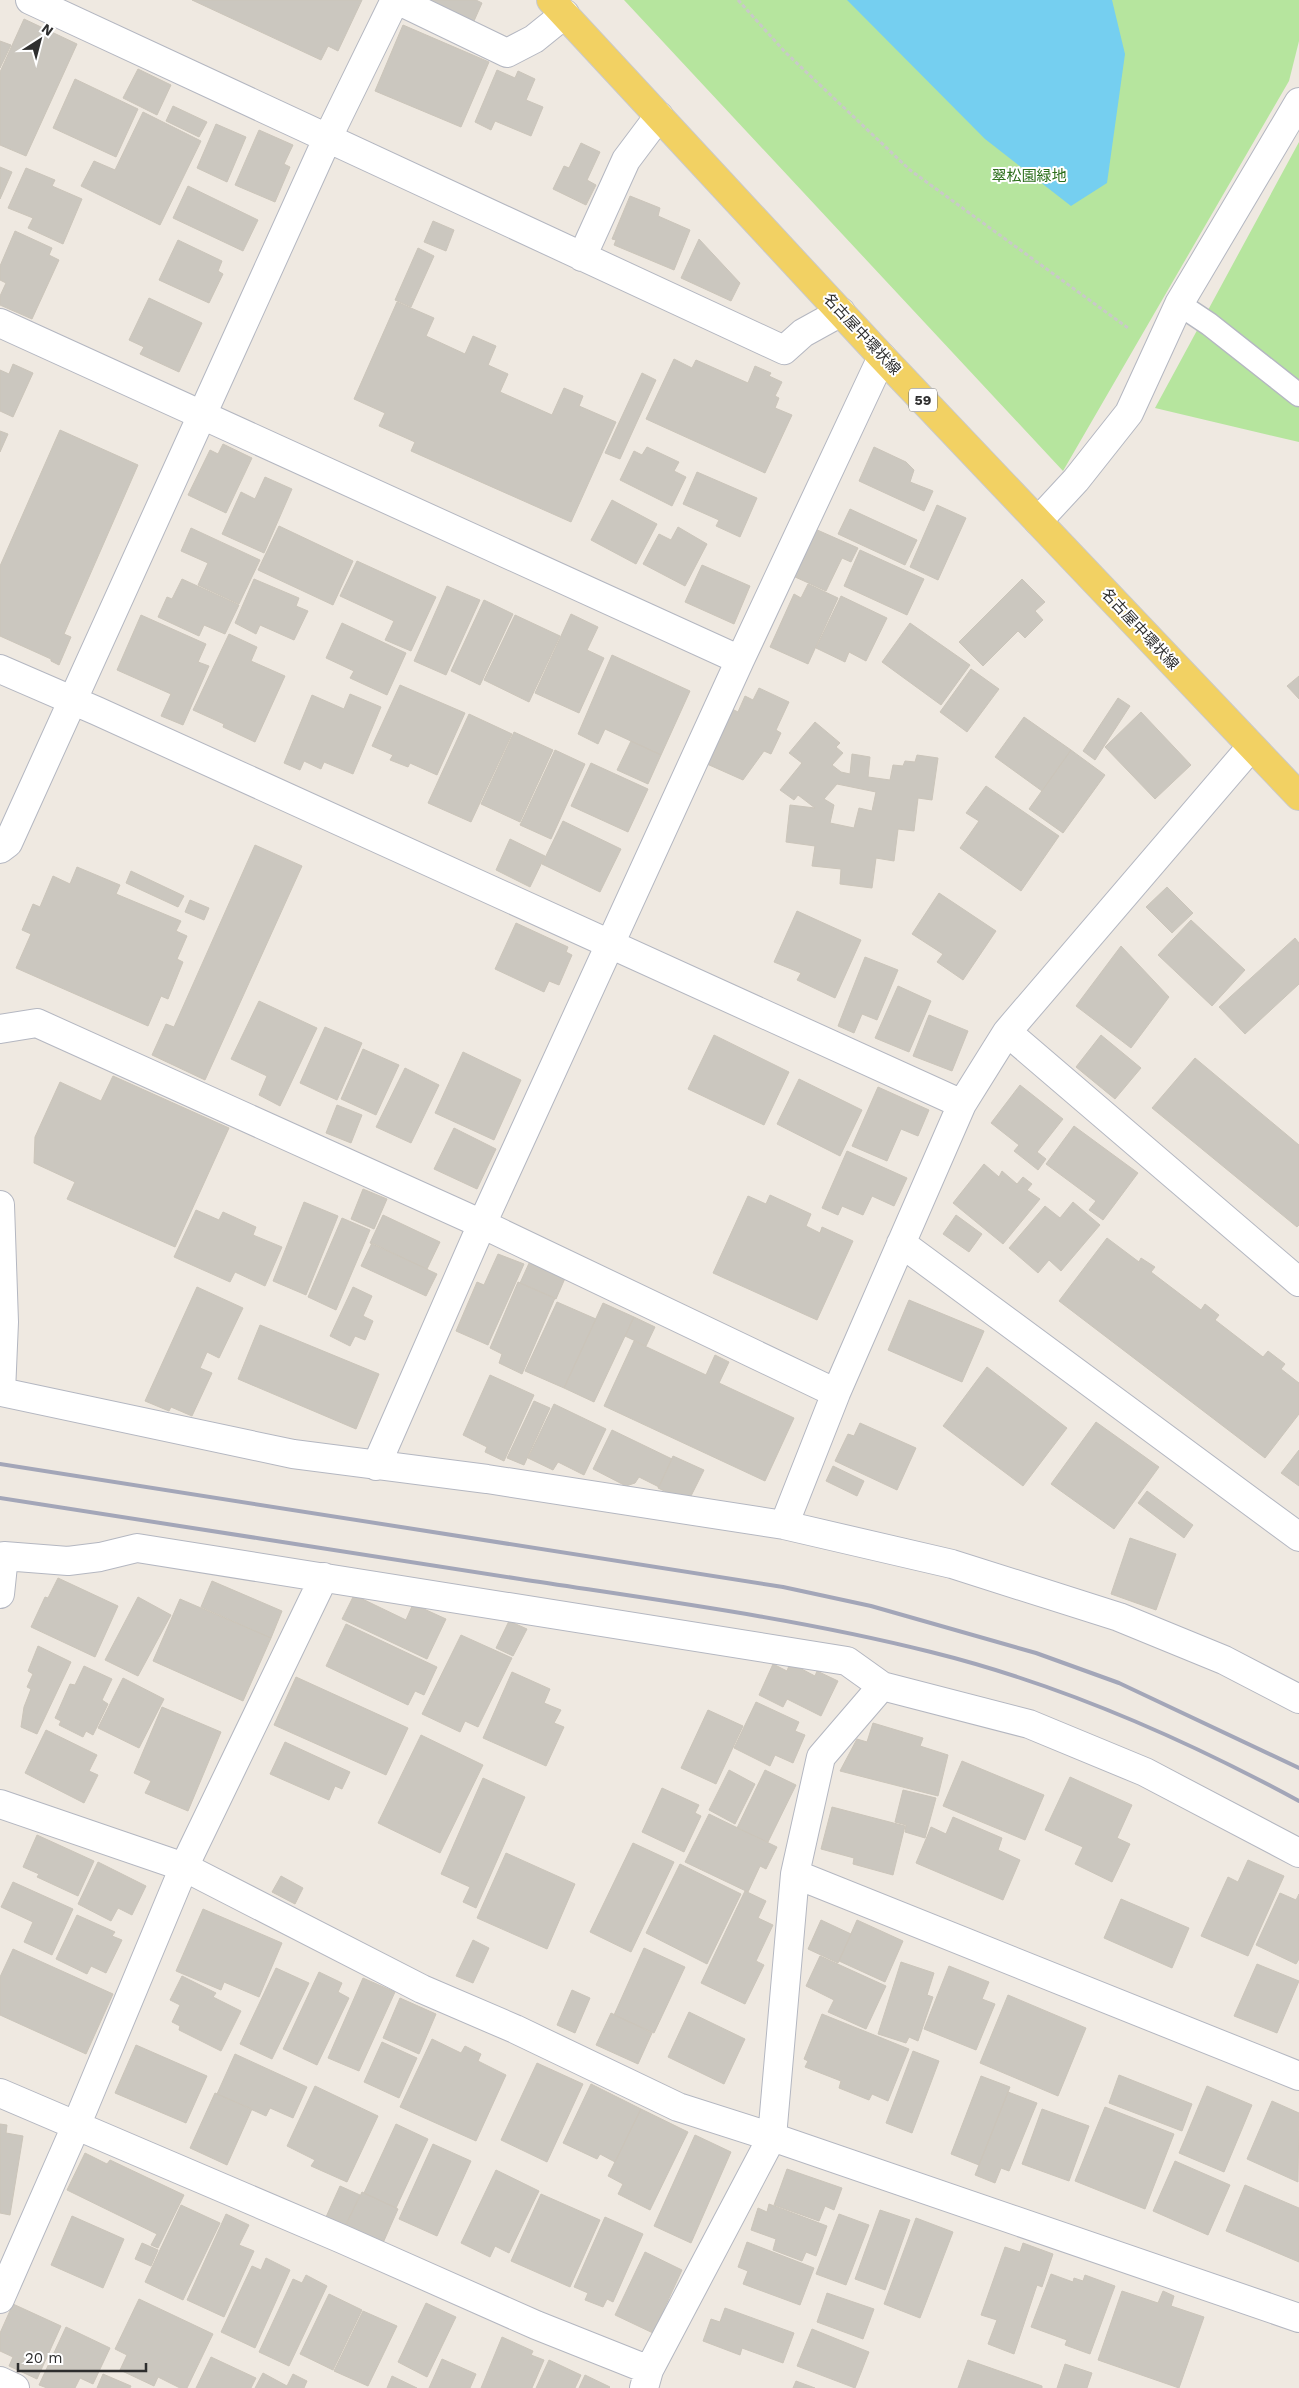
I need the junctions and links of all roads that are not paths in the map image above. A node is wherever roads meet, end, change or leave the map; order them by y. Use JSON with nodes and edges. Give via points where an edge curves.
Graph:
{"nodes":[{"id":1,"x":30,"y":0,"type":"edge"},
{"id":2,"x":396,"y":0,"type":"edge"},
{"id":3,"x":558,"y":7,"type":"edge"},
{"id":4,"x":1299,"y":102,"type":"edge"},
{"id":5,"x":659,"y":116,"type":"junction"},
{"id":6,"x":328,"y":137,"type":"junction"},
{"id":7,"x":582,"y":257,"type":"junction"},
{"id":8,"x":1179,"y":304,"type":"junction"},
{"id":9,"x":841,"y":312,"type":"junction"},
{"id":10,"x":0,"y":323,"type":"edge"},
{"id":11,"x":882,"y":357,"type":"junction"},
{"id":12,"x":1299,"y":395,"type":"edge"},
{"id":13,"x":202,"y":415,"type":"junction"},
{"id":14,"x":1038,"y":521,"type":"junction"},
{"id":15,"x":740,"y":660,"type":"junction"},
{"id":16,"x":0,"y":669,"type":"edge"},
{"id":17,"x":73,"y":701,"type":"junction"},
{"id":18,"x":1251,"y":748,"type":"junction"},
{"id":19,"x":1299,"y":796,"type":"edge"},
{"id":20,"x":0,"y":849,"type":"edge"},
{"id":21,"x":611,"y":944,"type":"junction"},
{"id":22,"x":0,"y":1029,"type":"edge"},
{"id":23,"x":1007,"y":1032,"type":"junction"},
{"id":24,"x":962,"y":1104,"type":"junction"},
{"id":25,"x":0,"y":1204,"type":"edge"},
{"id":26,"x":482,"y":1224,"type":"junction"},
{"id":27,"x":901,"y":1243,"type":"junction"},
{"id":28,"x":1299,"y":1282,"type":"edge"},
{"id":29,"x":836,"y":1393,"type":"junction"},
{"id":30,"x":376,"y":1466,"type":"junction"},
{"id":31,"x":784,"y":1526,"type":"junction"},
{"id":32,"x":1299,"y":1537,"type":"edge"},
{"id":33,"x":324,"y":1577,"type":"junction"},
{"id":34,"x":0,"y":1594,"type":"edge"},
{"id":35,"x":882,"y":1686,"type":"junction"},
{"id":36,"x":1296,"y":1689,"type":"edge"},
{"id":37,"x":0,"y":1804,"type":"edge"},
{"id":38,"x":1299,"y":1853,"type":"edge"},
{"id":39,"x":184,"y":1867,"type":"junction"},
{"id":40,"x":795,"y":1874,"type":"junction"},
{"id":41,"x":1299,"y":2076,"type":"edge"},
{"id":42,"x":0,"y":2093,"type":"edge"},
{"id":43,"x":76,"y":2126,"type":"junction"},
{"id":44,"x":772,"y":2137,"type":"junction"},
{"id":45,"x":0,"y":2299,"type":"edge"},
{"id":46,"x":1299,"y":2318,"type":"edge"},
{"id":47,"x":647,"y":2379,"type":"edge"},
{"id":48,"x":0,"y":2381,"type":"edge"},
{"id":49,"x":15,"y":2388,"type":"edge"}],
"edges":[{"from":1,"to":6,"type":"street"},
{"from":2,"to":3,"type":"street","via":[[507,53],[534,39]]},
{"from":2,"to":6,"type":"street"},
{"from":3,"to":5,"type":"main road","name":"名古屋中環状線","number":"59"},
{"from":4,"to":8,"type":"street"},
{"from":5,"to":7,"type":"street","via":[[626,160]]},
{"from":5,"to":9,"type":"main road","name":"名古屋中環状線","number":"59"},
{"from":6,"to":7,"type":"street"},
{"from":6,"to":13,"type":"street"},
{"from":7,"to":9,"type":"street","via":[[784,350],[803,333]]},
{"from":8,"to":12,"type":"lane"},
{"from":8,"to":14,"type":"street","via":[[1129,413],[1076,480]]},
{"from":9,"to":11,"type":"main road","name":"名古屋中環状線","number":"59"},
{"from":10,"to":13,"type":"street"},
{"from":11,"to":14,"type":"main road","name":"名古屋中環状線","number":"59"},
{"from":11,"to":15,"type":"street"},
{"from":13,"to":15,"type":"street"},
{"from":13,"to":17,"type":"street"},
{"from":14,"to":18,"type":"main road","name":"名古屋中環状線","number":"59"},
{"from":15,"to":21,"type":"street"},
{"from":16,"to":17,"type":"street"},
{"from":17,"to":20,"type":"street","via":[[8,843]]},
{"from":17,"to":21,"type":"street"},
{"from":18,"to":19,"type":"main road","name":"名古屋中環状線","number":"59"},
{"from":18,"to":23,"type":"street"},
{"from":21,"to":24,"type":"street"},
{"from":21,"to":26,"type":"street"},
{"from":22,"to":26,"type":"street","via":[[37,1023]]},
{"from":23,"to":24,"type":"street"},
{"from":23,"to":28,"type":"street"},
{"from":24,"to":27,"type":"street"},
{"from":25,"to":30,"type":"street","via":[[4,1322],[1,1392],[293,1454]]},
{"from":26,"to":29,"type":"street"},
{"from":26,"to":30,"type":"street"},
{"from":27,"to":29,"type":"street"},
{"from":27,"to":32,"type":"street"},
{"from":29,"to":31,"type":"street"},
{"from":30,"to":31,"type":"street","via":[[486,1479]]},
{"from":31,"to":36,"type":"street","via":[[952,1564],[1119,1617]]},
{"from":33,"to":34,"type":"street","via":[[137,1548],[68,1561],[4,1556]]},
{"from":33,"to":35,"type":"street","via":[[847,1661]]},
{"from":33,"to":39,"type":"street"},
{"from":35,"to":38,"type":"street","via":[[1029,1724],[1145,1772]]},
{"from":35,"to":40,"type":"street","via":[[821,1757]]},
{"from":37,"to":39,"type":"street"},
{"from":39,"to":43,"type":"street"},
{"from":39,"to":44,"type":"street","via":[[422,1989],[515,2029],[678,2107]]},
{"from":40,"to":41,"type":"street"},
{"from":40,"to":44,"type":"street"},
{"from":42,"to":43,"type":"street"},
{"from":43,"to":45,"type":"street"},
{"from":43,"to":47,"type":"street","via":[[342,2238]]},
{"from":44,"to":46,"type":"street"},
{"from":44,"to":47,"type":"street"},
{"from":48,"to":49,"type":"street"}]}
